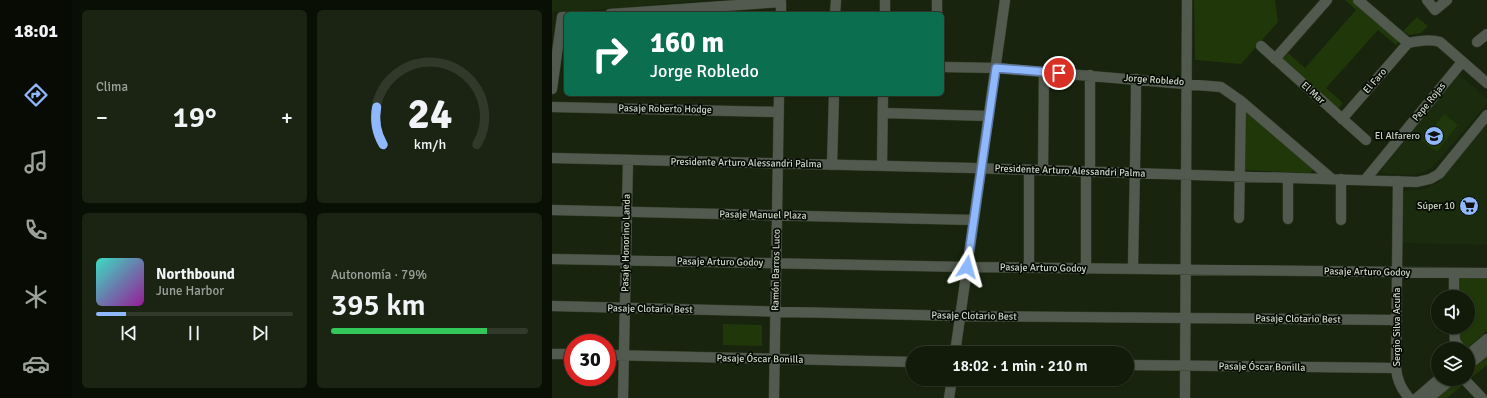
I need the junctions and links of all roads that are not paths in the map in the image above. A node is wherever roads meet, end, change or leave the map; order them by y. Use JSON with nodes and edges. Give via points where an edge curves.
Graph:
{"nodes":[{"id":1,"x":836,"y":0,"type":"edge"},
{"id":2,"x":885,"y":0,"type":"edge"},
{"id":3,"x":937,"y":0,"type":"edge"},
{"id":4,"x":1005,"y":0,"type":"edge"},
{"id":5,"x":1187,"y":0,"type":"edge"},
{"id":6,"x":1327,"y":0,"type":"edge"},
{"id":7,"x":1358,"y":0,"type":"edge"},
{"id":8,"x":1427,"y":0,"type":"edge"},
{"id":9,"x":1447,"y":0,"type":"edge"},
{"id":10,"x":638,"y":12,"type":"edge"},
{"id":11,"x":781,"y":12,"type":"edge"},
{"id":12,"x":836,"y":12,"type":"edge"},
{"id":13,"x":885,"y":12,"type":"edge"},
{"id":14,"x":937,"y":12,"type":"edge"},
{"id":15,"x":564,"y":17,"type":"edge"},
{"id":16,"x":1487,"y":34,"type":"edge"},
{"id":17,"x":1477,"y":42,"type":"dead end"},
{"id":18,"x":1408,"y":44,"type":"junction"},
{"id":19,"x":1261,"y":46,"type":"dead end"},
{"id":20,"x":561,"y":57,"type":"edge"},
{"id":21,"x":1275,"y":59,"type":"junction"},
{"id":22,"x":1462,"y":62,"type":"junction"},
{"id":23,"x":944,"y":67,"type":"edge"},
{"id":24,"x":996,"y":68,"type":"junction"},
{"id":25,"x":1044,"y":72,"type":"junction"},
{"id":26,"x":1090,"y":75,"type":"junction"},
{"id":27,"x":1136,"y":79,"type":"junction"},
{"id":28,"x":1187,"y":83,"type":"junction"},
{"id":29,"x":1487,"y":83,"type":"edge"},
{"id":30,"x":552,"y":89,"type":"edge"},
{"id":31,"x":779,"y":96,"type":"edge"},
{"id":32,"x":834,"y":96,"type":"edge"},
{"id":33,"x":883,"y":96,"type":"edge"},
{"id":34,"x":1241,"y":101,"type":"junction"},
{"id":35,"x":552,"y":107,"type":"edge"},
{"id":36,"x":779,"y":112,"type":"junction"},
{"id":37,"x":883,"y":113,"type":"junction"},
{"id":38,"x":1487,"y":115,"type":"edge"},
{"id":39,"x":989,"y":116,"type":"junction"},
{"id":40,"x":1342,"y":119,"type":"junction"},
{"id":41,"x":1366,"y":140,"type":"dead end"},
{"id":42,"x":552,"y":158,"type":"edge"},
{"id":43,"x":628,"y":160,"type":"junction"},
{"id":44,"x":778,"y":164,"type":"junction"},
{"id":45,"x":832,"y":165,"type":"junction"},
{"id":46,"x":882,"y":166,"type":"junction"},
{"id":47,"x":981,"y":168,"type":"junction"},
{"id":48,"x":1029,"y":170,"type":"junction"},
{"id":49,"x":1043,"y":170,"type":"junction"},
{"id":50,"x":1088,"y":172,"type":"junction"},
{"id":51,"x":1135,"y":173,"type":"junction"},
{"id":52,"x":1186,"y":175,"type":"junction"},
{"id":53,"x":1238,"y":176,"type":"junction"},
{"id":54,"x":1288,"y":178,"type":"junction"},
{"id":55,"x":1337,"y":179,"type":"junction"},
{"id":56,"x":1365,"y":180,"type":"junction"},
{"id":57,"x":1398,"y":181,"type":"junction"},
{"id":58,"x":552,"y":210,"type":"edge"},
{"id":59,"x":627,"y":212,"type":"junction"},
{"id":60,"x":777,"y":216,"type":"junction"},
{"id":61,"x":1239,"y":218,"type":"dead end"},
{"id":62,"x":1288,"y":219,"type":"dead end"},
{"id":63,"x":974,"y":220,"type":"junction"},
{"id":64,"x":1341,"y":220,"type":"dead end"},
{"id":65,"x":552,"y":259,"type":"edge"},
{"id":66,"x":626,"y":260,"type":"junction"},
{"id":67,"x":776,"y":263,"type":"junction"},
{"id":68,"x":967,"y":267,"type":"junction"},
{"id":69,"x":1029,"y":268,"type":"junction"},
{"id":70,"x":1086,"y":268,"type":"junction"},
{"id":71,"x":1133,"y":269,"type":"junction"},
{"id":72,"x":1186,"y":270,"type":"junction"},
{"id":73,"x":1397,"y":272,"type":"junction"},
{"id":74,"x":1454,"y":273,"type":"junction"},
{"id":75,"x":1487,"y":273,"type":"edge"},
{"id":76,"x":1454,"y":290,"type":"edge"},
{"id":77,"x":552,"y":306,"type":"edge"},
{"id":78,"x":625,"y":308,"type":"junction"},
{"id":79,"x":775,"y":312,"type":"junction"},
{"id":80,"x":960,"y":316,"type":"junction"},
{"id":81,"x":1186,"y":318,"type":"junction"},
{"id":82,"x":1396,"y":320,"type":"junction"},
{"id":83,"x":1487,"y":339,"type":"edge"},
{"id":84,"x":956,"y":346,"type":"edge"},
{"id":85,"x":1475,"y":349,"type":"edge"},
{"id":86,"x":1487,"y":350,"type":"edge"},
{"id":87,"x":552,"y":354,"type":"edge"},
{"id":88,"x":564,"y":354,"type":"edge"},
{"id":89,"x":616,"y":355,"type":"edge"},
{"id":90,"x":624,"y":355,"type":"junction"},
{"id":91,"x":774,"y":359,"type":"junction"},
{"id":92,"x":1475,"y":359,"type":"edge"},
{"id":93,"x":906,"y":362,"type":"edge"},
{"id":94,"x":1134,"y":365,"type":"edge"},
{"id":95,"x":1186,"y":366,"type":"junction"},
{"id":96,"x":1396,"y":368,"type":"junction"},
{"id":97,"x":951,"y":386,"type":"edge"},
{"id":98,"x":1431,"y":386,"type":"edge"},
{"id":99,"x":1444,"y":386,"type":"edge"},
{"id":100,"x":1471,"y":386,"type":"edge"},
{"id":101,"x":623,"y":398,"type":"edge"},
{"id":102,"x":774,"y":398,"type":"edge"},
{"id":103,"x":949,"y":398,"type":"edge"},
{"id":104,"x":1186,"y":398,"type":"edge"},
{"id":105,"x":1409,"y":398,"type":"edge"},
{"id":106,"x":1417,"y":398,"type":"edge"},
{"id":107,"x":1429,"y":398,"type":"edge"},
{"id":108,"x":1482,"y":398,"type":"edge"}],
"edges":[{"from":1,"to":12,"type":"street"},
{"from":2,"to":13,"type":"street"},
{"from":3,"to":14,"type":"street"},
{"from":4,"to":24,"type":"street"},
{"from":5,"to":28,"type":"street"},
{"from":6,"to":21,"type":"street"},
{"from":7,"to":18,"type":"street"},
{"from":8,"to":9,"type":"street","via":[[1435,10]]},
{"from":10,"to":11,"type":"street","via":[[781,2]]},
{"from":15,"to":20,"type":"street"},
{"from":16,"to":17,"type":"street"},
{"from":18,"to":22,"type":"street","via":[[1440,42]]},
{"from":18,"to":40,"type":"street","name":"El Faro"},
{"from":19,"to":21,"type":"street","name":"El Mar"},
{"from":20,"to":30,"type":"street"},
{"from":21,"to":40,"type":"street","name":"El Mar"},
{"from":22,"to":29,"type":"street"},
{"from":22,"to":56,"type":"street","name":"Pepe Rojas"},
{"from":23,"to":24,"type":"street","name":"Jorge Robledo"},
{"from":24,"to":25,"type":"street","name":"Jorge Robledo"},
{"from":24,"to":39,"type":"street"},
{"from":25,"to":26,"type":"street","name":"Jorge Robledo"},
{"from":25,"to":49,"type":"street"},
{"from":26,"to":27,"type":"street","name":"Jorge Robledo"},
{"from":26,"to":50,"type":"street"},
{"from":27,"to":28,"type":"street","name":"Jorge Robledo"},
{"from":27,"to":51,"type":"street"},
{"from":28,"to":34,"type":"street","name":"Jorge Robledo","via":[[1221,87]]},
{"from":28,"to":52,"type":"street"},
{"from":31,"to":36,"type":"street","name":"Ramón Barros Luco"},
{"from":32,"to":45,"type":"street"},
{"from":33,"to":37,"type":"street"},
{"from":34,"to":53,"type":"street"},
{"from":34,"to":55,"type":"street","name":"Jorge Robledo"},
{"from":35,"to":36,"type":"street","name":"Pasaje Roberto Hodge"},
{"from":36,"to":44,"type":"street","name":"Ramón Barros Luco"},
{"from":37,"to":39,"type":"street"},
{"from":37,"to":46,"type":"street"},
{"from":38,"to":57,"type":"street","name":"Presidente Arturo Alessandri Palma","via":[[1439,174],[1421,181]]},
{"from":39,"to":47,"type":"street"},
{"from":40,"to":41,"type":"street","name":"El Mar"},
{"from":42,"to":43,"type":"street","name":"Presidente Arturo Alessandri Palma"},
{"from":43,"to":44,"type":"street","name":"Presidente Arturo Alessandri Palma"},
{"from":43,"to":59,"type":"street","name":"Pasaje Honorino Landa"},
{"from":44,"to":45,"type":"street","name":"Presidente Arturo Alessandri Palma"},
{"from":44,"to":60,"type":"street","name":"Ramón Barros Luco"},
{"from":45,"to":46,"type":"street","name":"Presidente Arturo Alessandri Palma"},
{"from":46,"to":47,"type":"street","name":"Presidente Arturo Alessandri Palma"},
{"from":47,"to":48,"type":"street","name":"Presidente Arturo Alessandri Palma"},
{"from":47,"to":63,"type":"street"},
{"from":48,"to":49,"type":"street","name":"Presidente Arturo Alessandri Palma"},
{"from":48,"to":69,"type":"street"},
{"from":49,"to":50,"type":"street","name":"Presidente Arturo Alessandri Palma"},
{"from":50,"to":51,"type":"street","name":"Presidente Arturo Alessandri Palma"},
{"from":50,"to":70,"type":"street"},
{"from":51,"to":52,"type":"street","name":"Presidente Arturo Alessandri Palma"},
{"from":51,"to":71,"type":"street"},
{"from":52,"to":53,"type":"street","name":"Presidente Arturo Alessandri Palma"},
{"from":52,"to":72,"type":"street"},
{"from":53,"to":54,"type":"street","name":"Presidente Arturo Alessandri Palma"},
{"from":53,"to":61,"type":"street"},
{"from":54,"to":55,"type":"street","name":"Presidente Arturo Alessandri Palma"},
{"from":54,"to":62,"type":"street"},
{"from":55,"to":56,"type":"street","name":"Presidente Arturo Alessandri Palma"},
{"from":55,"to":64,"type":"street"},
{"from":56,"to":57,"type":"street","name":"Presidente Arturo Alessandri Palma"},
{"from":57,"to":73,"type":"street","name":"Sergio Silva Acuña"},
{"from":58,"to":59,"type":"street","name":"Pasaje Manuel Plaza"},
{"from":59,"to":60,"type":"street","name":"Pasaje Manuel Plaza"},
{"from":59,"to":66,"type":"street","name":"Pasaje Honorino Landa"},
{"from":60,"to":63,"type":"street","name":"Pasaje Manuel Plaza"},
{"from":60,"to":67,"type":"street","name":"Ramón Barros Luco"},
{"from":63,"to":68,"type":"street"},
{"from":65,"to":66,"type":"street","name":"Pasaje Arturo Godoy"},
{"from":66,"to":67,"type":"street","name":"Pasaje Arturo Godoy"},
{"from":66,"to":78,"type":"street","name":"Pasaje Honorino Landa"},
{"from":67,"to":68,"type":"street","name":"Pasaje Arturo Godoy"},
{"from":67,"to":79,"type":"street","name":"Ramón Barros Luco"},
{"from":68,"to":69,"type":"street","name":"Pasaje Arturo Godoy"},
{"from":68,"to":80,"type":"street"},
{"from":69,"to":70,"type":"street","name":"Pasaje Arturo Godoy"},
{"from":70,"to":71,"type":"street","name":"Pasaje Arturo Godoy"},
{"from":71,"to":72,"type":"street","name":"Pasaje Arturo Godoy"},
{"from":72,"to":73,"type":"street","name":"Pasaje Arturo Godoy"},
{"from":72,"to":81,"type":"street"},
{"from":73,"to":74,"type":"street","name":"Pasaje Arturo Godoy"},
{"from":73,"to":82,"type":"street","name":"Sergio Silva Acuña"},
{"from":74,"to":75,"type":"street","name":"Pasaje Arturo Godoy"},
{"from":74,"to":76,"type":"street"},
{"from":77,"to":78,"type":"street","name":"Pasaje Clotario Best"},
{"from":78,"to":79,"type":"street","name":"Pasaje Clotario Best"},
{"from":78,"to":90,"type":"street","name":"Pasaje Honorino Landa"},
{"from":79,"to":80,"type":"street","name":"Pasaje Clotario Best"},
{"from":79,"to":91,"type":"street","name":"Ramón Barros Luco"},
{"from":80,"to":81,"type":"street","name":"Pasaje Clotario Best"},
{"from":80,"to":84,"type":"street"},
{"from":81,"to":82,"type":"street","name":"Pasaje Clotario Best"},
{"from":81,"to":95,"type":"street"},
{"from":82,"to":96,"type":"street","name":"Sergio Silva Acuña"},
{"from":83,"to":85,"type":"street"},
{"from":86,"to":92,"type":"street"},
{"from":87,"to":88,"type":"street"},
{"from":89,"to":90,"type":"street","name":"Pasaje Óscar Bonilla"},
{"from":90,"to":91,"type":"street","name":"Pasaje Óscar Bonilla"},
{"from":90,"to":101,"type":"street","name":"Pasaje Honorino Landa"},
{"from":91,"to":93,"type":"street","name":"Pasaje Óscar Bonilla"},
{"from":91,"to":102,"type":"street","name":"Ramón Barros Luco"},
{"from":94,"to":95,"type":"street","name":"Pasaje Óscar Bonilla"},
{"from":95,"to":96,"type":"street","name":"Pasaje Óscar Bonilla"},
{"from":95,"to":104,"type":"street"},
{"from":96,"to":105,"type":"street","name":"Sergio Silva Acuña","via":[[1401,388]]},
{"from":97,"to":103,"type":"street"},
{"from":98,"to":106,"type":"street"},
{"from":99,"to":107,"type":"street"},
{"from":100,"to":108,"type":"street"}]}
